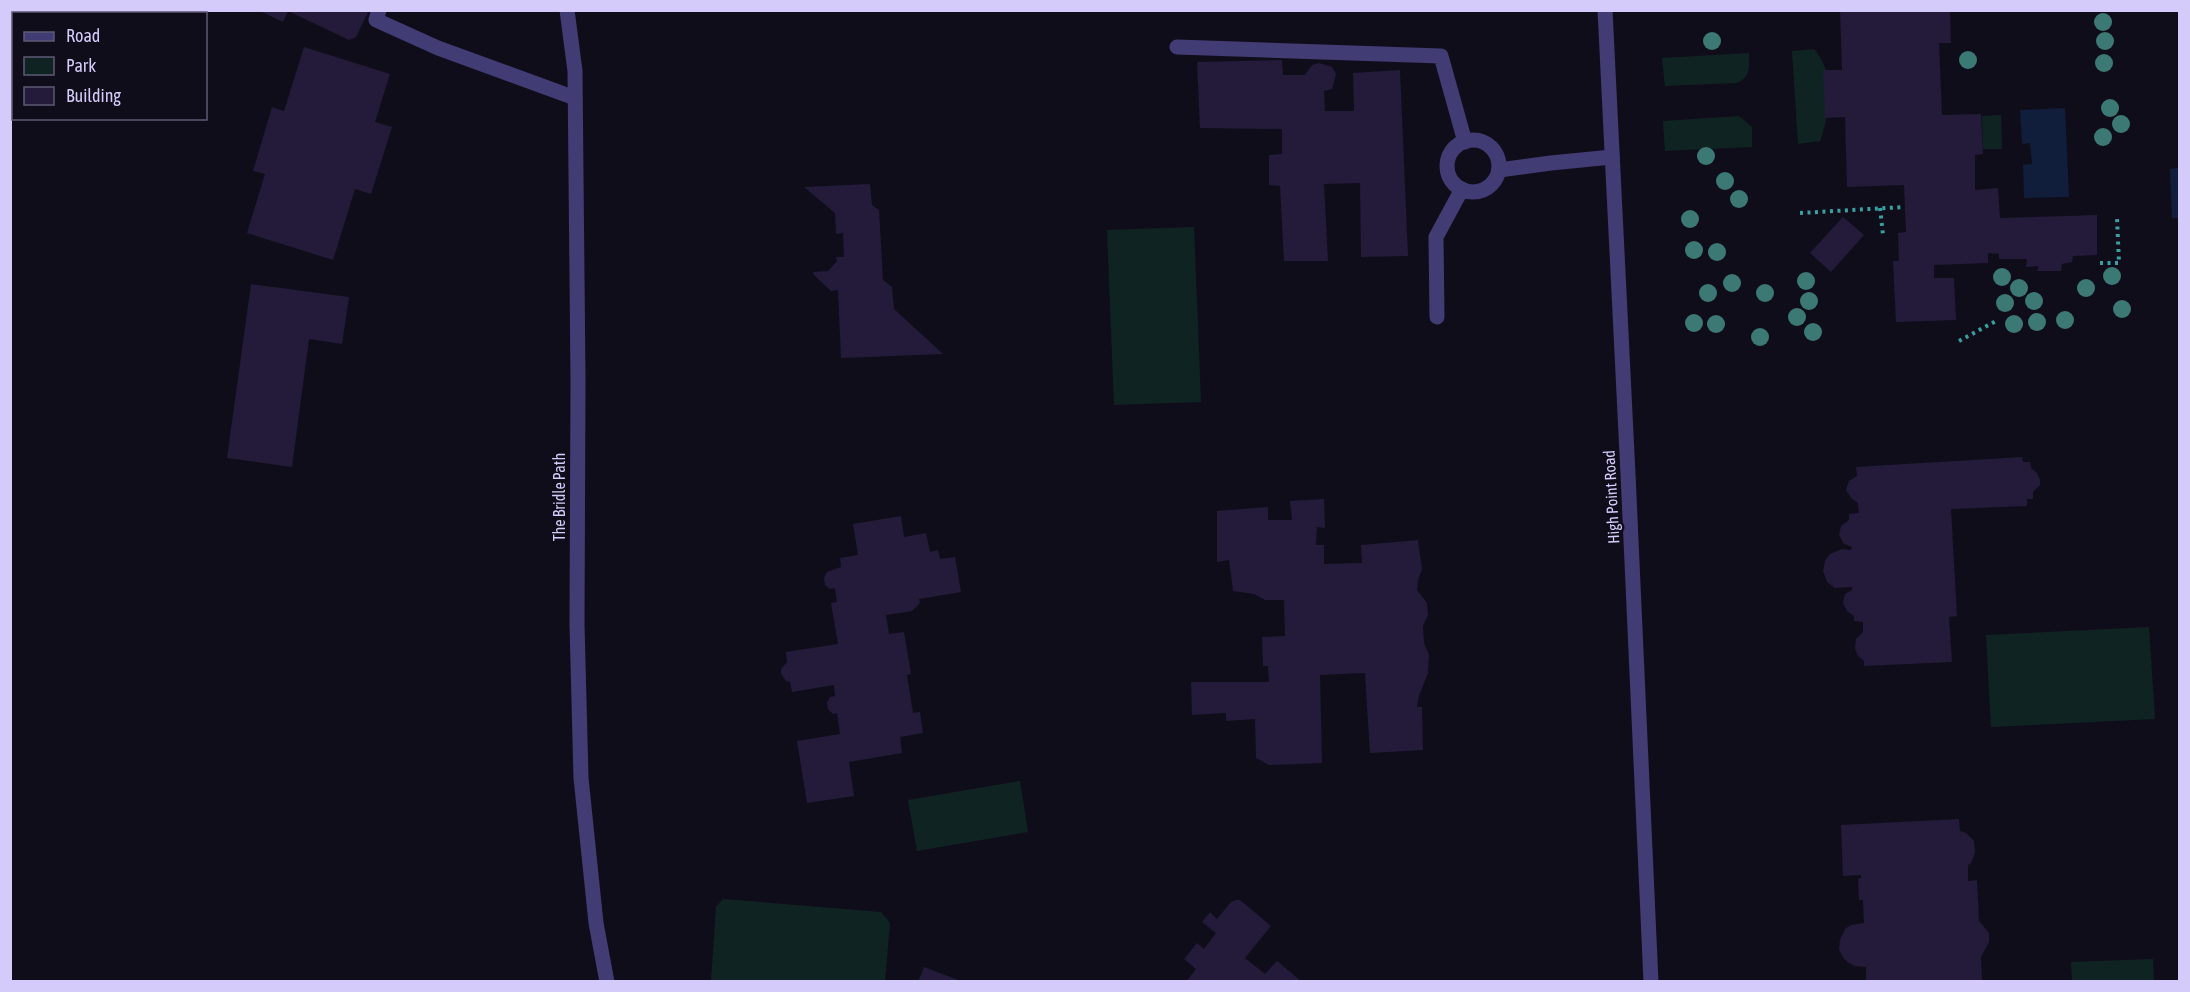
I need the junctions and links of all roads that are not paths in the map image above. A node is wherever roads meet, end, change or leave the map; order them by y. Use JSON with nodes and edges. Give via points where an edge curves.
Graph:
{"nodes":[{"id":1,"x":379,"y":10,"type":"edge"},
{"id":2,"x":567,"y":10,"type":"edge"},
{"id":3,"x":1605,"y":10,"type":"edge"},
{"id":4,"x":1177,"y":47,"type":"dead end"},
{"id":5,"x":575,"y":98,"type":"junction"},
{"id":6,"x":1465,"y":142,"type":"junction"},
{"id":7,"x":1612,"y":157,"type":"junction"},
{"id":8,"x":1499,"y":170,"type":"junction"},
{"id":9,"x":1462,"y":189,"type":"junction"},
{"id":10,"x":1437,"y":317,"type":"dead end"},
{"id":11,"x":607,"y":981,"type":"edge"},
{"id":12,"x":1651,"y":981,"type":"edge"}],
"edges":[{"from":1,"to":5,"type":"street","via":[[376,20],[438,48]]},
{"from":2,"to":5,"type":"street","name":"The Bridle Path"},
{"from":3,"to":7,"type":"street","name":"High Point Road"},
{"from":4,"to":6,"type":"street","via":[[1441,56]]},
{"from":5,"to":11,"type":"street","name":"The Bridle Path","via":[[581,778],[596,922]]},
{"from":6,"to":8,"type":"street","via":[[1474,140],[1490,146],[1499,161]]},
{"from":6,"to":9,"type":"street","via":[[1448,160],[1450,177]]},
{"from":7,"to":8,"type":"street"},
{"from":7,"to":12,"type":"street","name":"High Point Road"},
{"from":8,"to":9,"type":"street","via":[[1485,190]]},
{"from":9,"to":10,"type":"street","via":[[1436,237]]}]}
